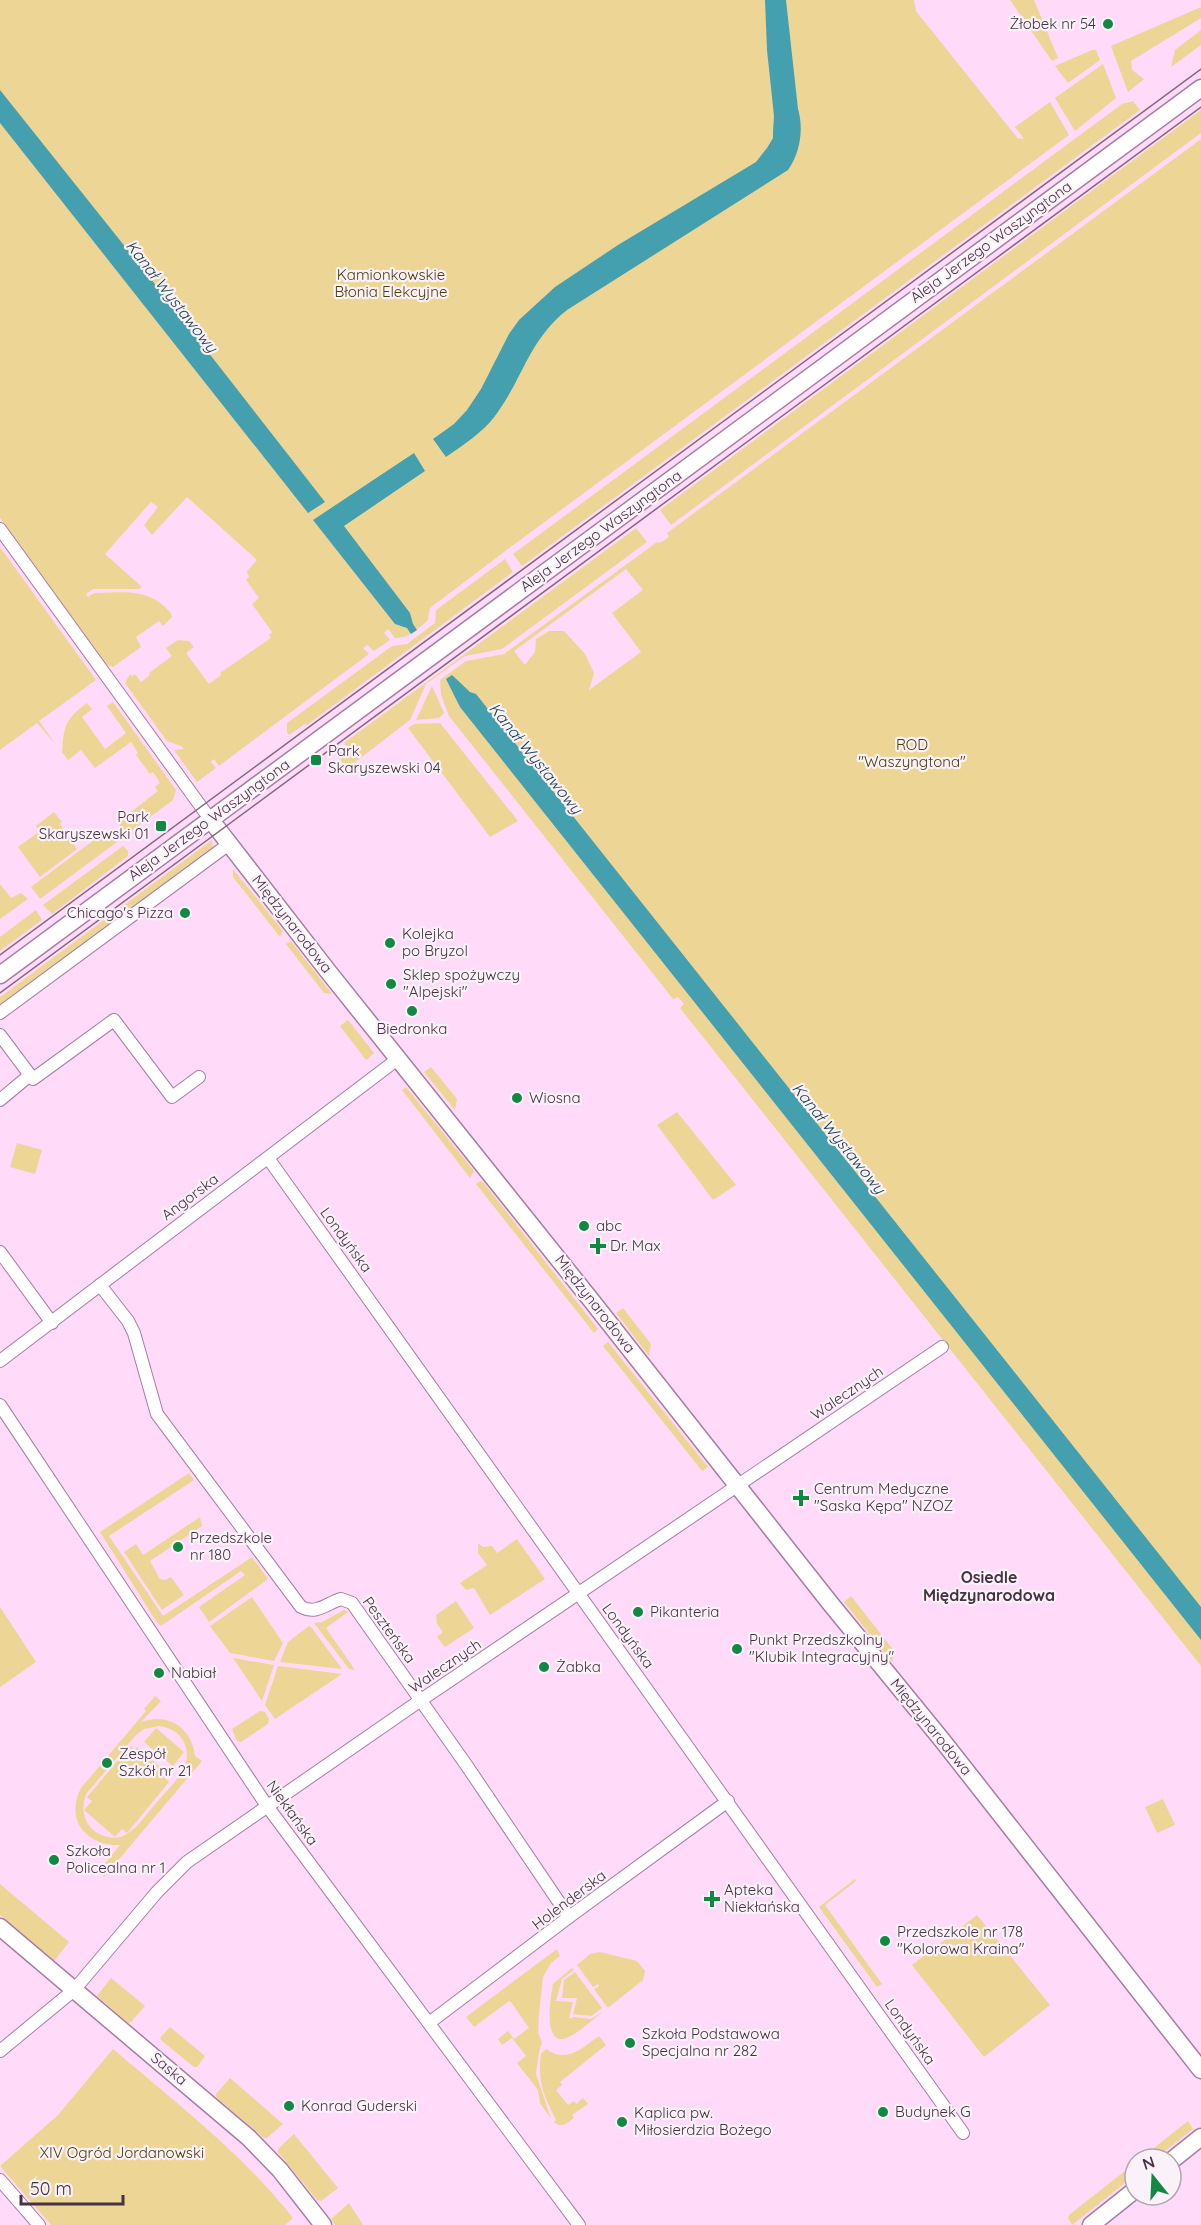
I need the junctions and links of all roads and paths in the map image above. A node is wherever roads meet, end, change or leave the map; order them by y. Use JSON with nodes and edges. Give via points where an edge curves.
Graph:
{"nodes":[{"id":1,"x":1201,"y":88,"type":"edge"},
{"id":2,"x":0,"y":530,"type":"edge"},
{"id":3,"x":210,"y":819,"type":"junction"},
{"id":4,"x":229,"y":844,"type":"junction"},
{"id":5,"x":0,"y":975,"type":"edge"},
{"id":6,"x":0,"y":1013,"type":"edge"},
{"id":7,"x":0,"y":1035,"type":"edge"},
{"id":8,"x":399,"y":1058,"type":"junction"},
{"id":9,"x":30,"y":1075,"type":"junction"},
{"id":10,"x":199,"y":1077,"type":"dead end"},
{"id":11,"x":0,"y":1100,"type":"edge"},
{"id":12,"x":268,"y":1158,"type":"junction"},
{"id":13,"x":0,"y":1251,"type":"edge"},
{"id":14,"x":100,"y":1285,"type":"junction"},
{"id":15,"x":52,"y":1323,"type":"junction"},
{"id":16,"x":942,"y":1347,"type":"dead end"},
{"id":17,"x":0,"y":1361,"type":"edge"},
{"id":18,"x":0,"y":1405,"type":"edge"},
{"id":19,"x":737,"y":1486,"type":"junction"},
{"id":20,"x":579,"y":1593,"type":"junction"},
{"id":21,"x":421,"y":1700,"type":"junction"},
{"id":22,"x":728,"y":1801,"type":"junction"},
{"id":23,"x":267,"y":1806,"type":"junction"},
{"id":24,"x":569,"y":1917,"type":"junction"},
{"id":25,"x":0,"y":1928,"type":"edge"},
{"id":26,"x":74,"y":1990,"type":"junction"},
{"id":27,"x":429,"y":2023,"type":"junction"},
{"id":28,"x":0,"y":2051,"type":"edge"},
{"id":29,"x":1201,"y":2070,"type":"edge"},
{"id":30,"x":963,"y":2133,"type":"dead end"},
{"id":31,"x":1201,"y":2137,"type":"edge"},
{"id":32,"x":1183,"y":2151,"type":"edge"},
{"id":33,"x":0,"y":2180,"type":"edge"},
{"id":34,"x":1123,"y":2200,"type":"edge"},
{"id":35,"x":39,"y":2225,"type":"edge"},
{"id":36,"x":323,"y":2225,"type":"edge"},
{"id":37,"x":579,"y":2225,"type":"edge"},
{"id":38,"x":1091,"y":2225,"type":"edge"}],
"edges":[{"from":1,"to":3,"type":"street","name":"Aleja Jerzego Waszyngtona"},
{"from":2,"to":3,"type":"street","name":"Międzynarodowa"},
{"from":3,"to":4,"type":"street","name":"Międzynarodowa"},
{"from":3,"to":5,"type":"street","name":"Aleja Jerzego Waszyngtona"},
{"from":4,"to":6,"type":"street","name":"Aleja Jerzego Waszyngtona"},
{"from":4,"to":8,"type":"street","name":"Międzynarodowa"},
{"from":7,"to":9,"type":"street"},
{"from":8,"to":12,"type":"street","name":"Angorska"},
{"from":8,"to":19,"type":"street","name":"Międzynarodowa"},
{"from":9,"to":10,"type":"street","via":[[33,1079],[114,1020],[172,1097]]},
{"from":9,"to":11,"type":"street"},
{"from":12,"to":14,"type":"street","name":"Angorska"},
{"from":12,"to":20,"type":"street","name":"Londyńska"},
{"from":13,"to":15,"type":"street"},
{"from":14,"to":15,"type":"street","name":"Angorska"},
{"from":14,"to":21,"type":"street","name":"Peszteńska","via":[[134,1333],[158,1414],[301,1607],[318,1609],[342,1599],[350,1601]]},
{"from":15,"to":17,"type":"street","name":"Angorska"},
{"from":16,"to":19,"type":"street","name":"Walecznych"},
{"from":18,"to":23,"type":"street","name":"Niekłańska"},
{"from":19,"to":20,"type":"street","name":"Walecznych"},
{"from":19,"to":29,"type":"street","name":"Międzynarodowa"},
{"from":20,"to":21,"type":"street","name":"Walecznych"},
{"from":20,"to":22,"type":"street","name":"Londyńska"},
{"from":21,"to":23,"type":"street","name":"Walecznych"},
{"from":21,"to":24,"type":"street","name":"Peszteńska"},
{"from":22,"to":24,"type":"street","name":"Holenderska"},
{"from":22,"to":30,"type":"street","name":"Londyńska"},
{"from":23,"to":26,"type":"street","name":"Walecznych","via":[[187,1862]]},
{"from":23,"to":27,"type":"street","name":"Niekłańska"},
{"from":24,"to":27,"type":"street","name":"Holenderska"},
{"from":25,"to":26,"type":"street","name":"Saska"},
{"from":26,"to":28,"type":"street","name":"Walecznych"},
{"from":26,"to":36,"type":"street","name":"Saska","via":[[262,2151]]},
{"from":27,"to":37,"type":"street","name":"Niekłańska"},
{"from":31,"to":32,"type":"street"},
{"from":33,"to":35,"type":"street"},
{"from":34,"to":38,"type":"street"}]}
